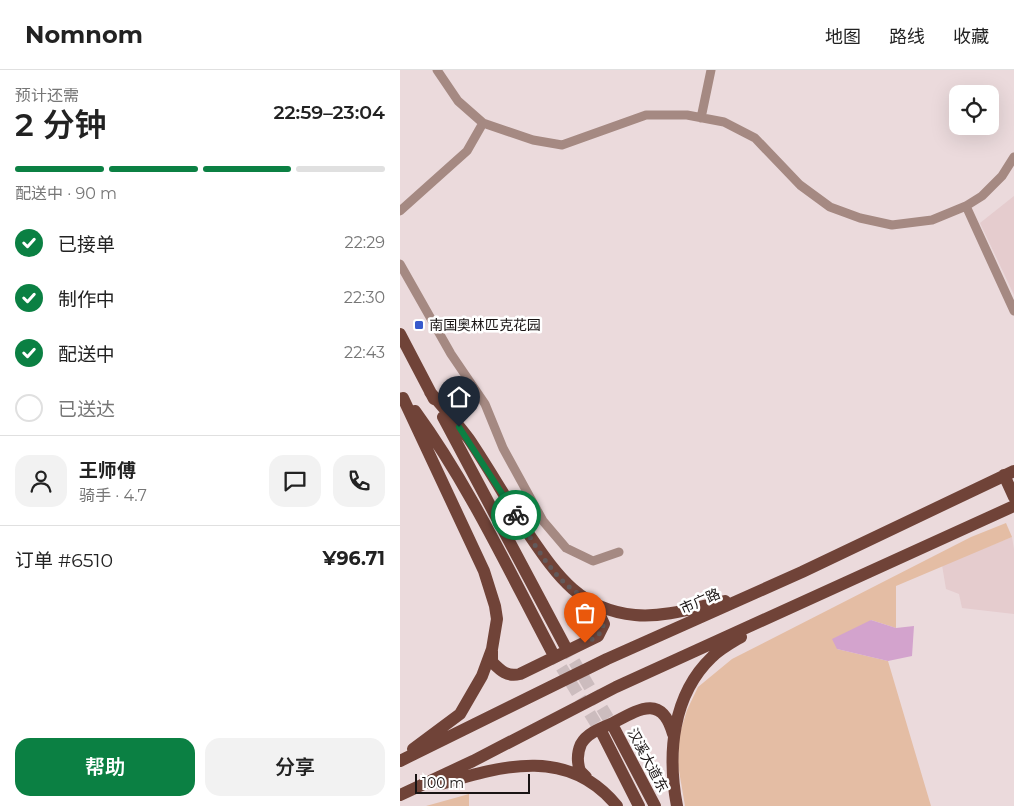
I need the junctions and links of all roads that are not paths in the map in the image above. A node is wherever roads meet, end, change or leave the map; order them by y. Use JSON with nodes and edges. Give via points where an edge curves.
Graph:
{"nodes":[{"id":1,"x":437,"y":70,"type":"edge"},
{"id":2,"x":712,"y":70,"type":"edge"},
{"id":3,"x":701,"y":118,"type":"junction"},
{"id":4,"x":483,"y":123,"type":"junction"},
{"id":5,"x":1014,"y":157,"type":"edge"},
{"id":6,"x":966,"y":206,"type":"junction"},
{"id":7,"x":400,"y":211,"type":"edge"},
{"id":8,"x":400,"y":264,"type":"edge"},
{"id":9,"x":1014,"y":311,"type":"edge"},
{"id":10,"x":400,"y":334,"type":"edge"},
{"id":11,"x":430,"y":392,"type":"junction"},
{"id":12,"x":401,"y":396,"type":"edge"},
{"id":13,"x":1009,"y":473,"type":"edge"},
{"id":14,"x":1014,"y":497,"type":"edge"},
{"id":15,"x":1014,"y":506,"type":"edge"},
{"id":16,"x":619,"y":552,"type":"dead end"},
{"id":17,"x":747,"y":597,"type":"junction"},
{"id":18,"x":595,"y":605,"type":"junction"},
{"id":19,"x":770,"y":617,"type":"junction"},
{"id":20,"x":565,"y":646,"type":"tunnel mouth"},
{"id":21,"x":492,"y":649,"type":"junction"},
{"id":22,"x":552,"y":652,"type":"tunnel mouth"},
{"id":23,"x":673,"y":734,"type":"junction"},
{"id":24,"x":400,"y":760,"type":"edge"},
{"id":25,"x":591,"y":782,"type":"junction"},
{"id":26,"x":400,"y":796,"type":"edge"},
{"id":27,"x":617,"y":806,"type":"edge"},
{"id":28,"x":639,"y":806,"type":"edge"},
{"id":29,"x":655,"y":806,"type":"edge"},
{"id":30,"x":677,"y":806,"type":"edge"}],
"edges":[{"from":1,"to":4,"type":"street","via":[[458,102]]},
{"from":2,"to":3,"type":"street"},
{"from":3,"to":4,"type":"street","via":[[646,115],[562,145],[533,140]]},
{"from":3,"to":6,"type":"street","via":[[724,122],[755,138],[800,185],[830,207],[860,218],[892,225],[932,220]]},
{"from":4,"to":7,"type":"street","via":[[467,151]]},
{"from":5,"to":6,"type":"street","via":[[1002,176],[982,196]]},
{"from":6,"to":9,"type":"street"},
{"from":8,"to":16,"type":"street","via":[[450,354],[486,404],[503,448],[543,521],[566,548],[593,561]]},
{"from":10,"to":11,"type":"main road"},
{"from":11,"to":18,"type":"main road","via":[[468,439],[552,569],[569,587]]},
{"from":11,"to":20,"type":"main road"},
{"from":12,"to":21,"type":"main road","via":[[484,570],[497,619]]},
{"from":12,"to":22,"type":"main road","via":[[438,442]]},
{"from":13,"to":14,"type":"main road"},
{"from":13,"to":17,"type":"main road","name":"市广路"},
{"from":15,"to":19,"type":"main road"},
{"from":17,"to":18,"type":"main road","via":[[636,616]]},
{"from":17,"to":24,"type":"main road","name":"市广路","via":[[607,659]]},
{"from":18,"to":21,"type":"main road","via":[[604,624],[598,636],[520,674],[506,674],[492,662]]},
{"from":19,"to":23,"type":"main road","via":[[713,656],[692,682]]},
{"from":19,"to":26,"type":"main road","via":[[616,687]]},
{"from":21,"to":24,"type":"main road","via":[[482,676],[460,714]]},
{"from":23,"to":25,"type":"main road","via":[[670,721],[658,710],[646,707],[587,736],[578,752],[578,765]]},
{"from":23,"to":30,"type":"main road","via":[[672,769]]},
{"from":25,"to":26,"type":"main road","via":[[557,766],[508,766]]},
{"from":25,"to":27,"type":"main road"},
{"from":28,"to":29,"type":"main road","name":"汉溪大道东","via":[[608,731]]}]}
